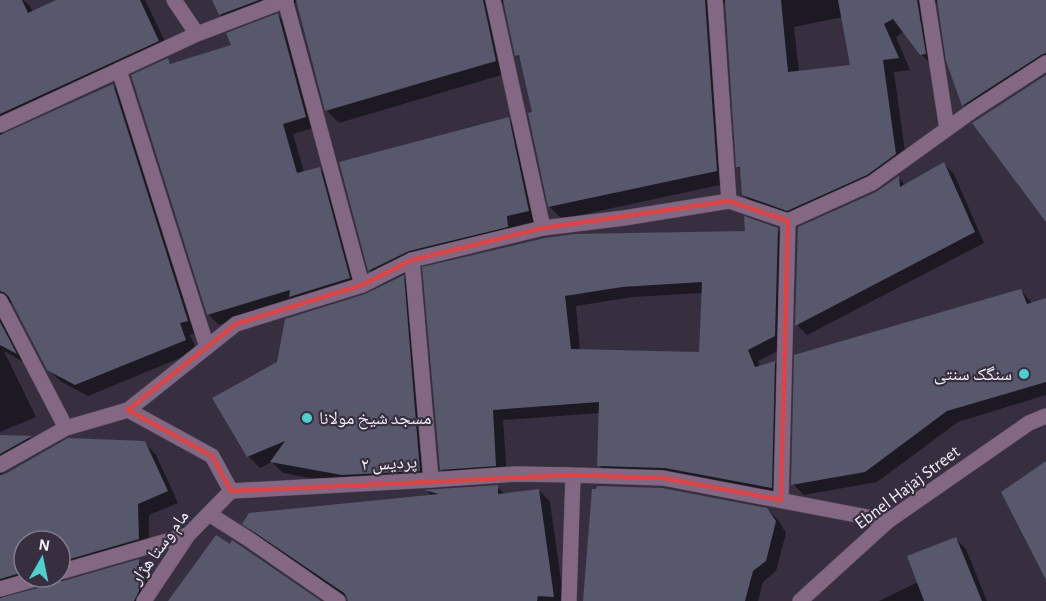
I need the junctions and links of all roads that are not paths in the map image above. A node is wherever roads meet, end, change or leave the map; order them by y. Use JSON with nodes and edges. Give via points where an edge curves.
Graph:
{"nodes":[{"id":1,"x":174,"y":0,"type":"edge"},
{"id":2,"x":286,"y":0,"type":"edge"},
{"id":3,"x":493,"y":0,"type":"edge"},
{"id":4,"x":715,"y":0,"type":"edge"},
{"id":5,"x":927,"y":0,"type":"edge"},
{"id":6,"x":197,"y":34,"type":"junction"},
{"id":7,"x":1046,"y":63,"type":"edge"},
{"id":8,"x":119,"y":70,"type":"junction"},
{"id":9,"x":0,"y":125,"type":"edge"},
{"id":10,"x":947,"y":129,"type":"junction"},
{"id":11,"x":729,"y":201,"type":"junction"},
{"id":12,"x":788,"y":221,"type":"junction"},
{"id":13,"x":543,"y":228,"type":"junction"},
{"id":14,"x":412,"y":260,"type":"junction"},
{"id":15,"x":362,"y":285,"type":"junction"},
{"id":16,"x":0,"y":301,"type":"edge"},
{"id":17,"x":207,"y":347,"type":"junction"},
{"id":18,"x":128,"y":410,"type":"junction"},
{"id":19,"x":1046,"y":416,"type":"edge"},
{"id":20,"x":66,"y":428,"type":"junction"},
{"id":21,"x":0,"y":465,"type":"edge"},
{"id":22,"x":573,"y":475,"type":"junction"},
{"id":23,"x":431,"y":480,"type":"junction"},
{"id":24,"x":231,"y":491,"type":"junction"},
{"id":25,"x":781,"y":500,"type":"junction"},
{"id":26,"x":209,"y":514,"type":"junction"},
{"id":27,"x":888,"y":521,"type":"junction"},
{"id":28,"x":188,"y":536,"type":"junction"},
{"id":29,"x":72,"y":569,"type":"edge"},
{"id":30,"x":144,"y":601,"type":"edge"},
{"id":31,"x":338,"y":601,"type":"edge"},
{"id":32,"x":569,"y":601,"type":"edge"},
{"id":33,"x":800,"y":601,"type":"edge"}],
"edges":[{"from":1,"to":6,"type":"street"},
{"from":2,"to":6,"type":"street"},
{"from":2,"to":15,"type":"street"},
{"from":3,"to":13,"type":"street"},
{"from":4,"to":11,"type":"street"},
{"from":5,"to":10,"type":"street"},
{"from":6,"to":8,"type":"street"},
{"from":7,"to":10,"type":"street"},
{"from":8,"to":9,"type":"street"},
{"from":8,"to":17,"type":"street"},
{"from":10,"to":12,"type":"street","via":[[872,183]]},
{"from":11,"to":12,"type":"street"},
{"from":11,"to":13,"type":"street"},
{"from":12,"to":25,"type":"street"},
{"from":13,"to":14,"type":"street"},
{"from":14,"to":15,"type":"street"},
{"from":14,"to":23,"type":"street"},
{"from":15,"to":17,"type":"street","via":[[236,324]]},
{"from":16,"to":20,"type":"street"},
{"from":17,"to":18,"type":"street"},
{"from":18,"to":20,"type":"street"},
{"from":18,"to":24,"type":"street","via":[[212,456]]},
{"from":19,"to":27,"type":"street","name":"Ebnel Hajaj Street","via":[[1029,423]]},
{"from":20,"to":21,"type":"street"},
{"from":22,"to":23,"type":"street","name":"پردیس ۲","via":[[515,474]]},
{"from":22,"to":25,"type":"street","name":"پردیس ۲","via":[[663,478]]},
{"from":22,"to":32,"type":"street"},
{"from":23,"to":24,"type":"street","name":"پردیس ۲"},
{"from":24,"to":26,"type":"street","name":"مام وستا هژار"},
{"from":25,"to":27,"type":"street","name":"پردیس ۲"},
{"from":26,"to":28,"type":"street","name":"مام وستا هژار"},
{"from":26,"to":31,"type":"street"},
{"from":27,"to":33,"type":"street","name":"Ebnel Hajaj Street"},
{"from":28,"to":29,"type":"street"},
{"from":28,"to":30,"type":"street","name":"مام وستا هژار"}]}
